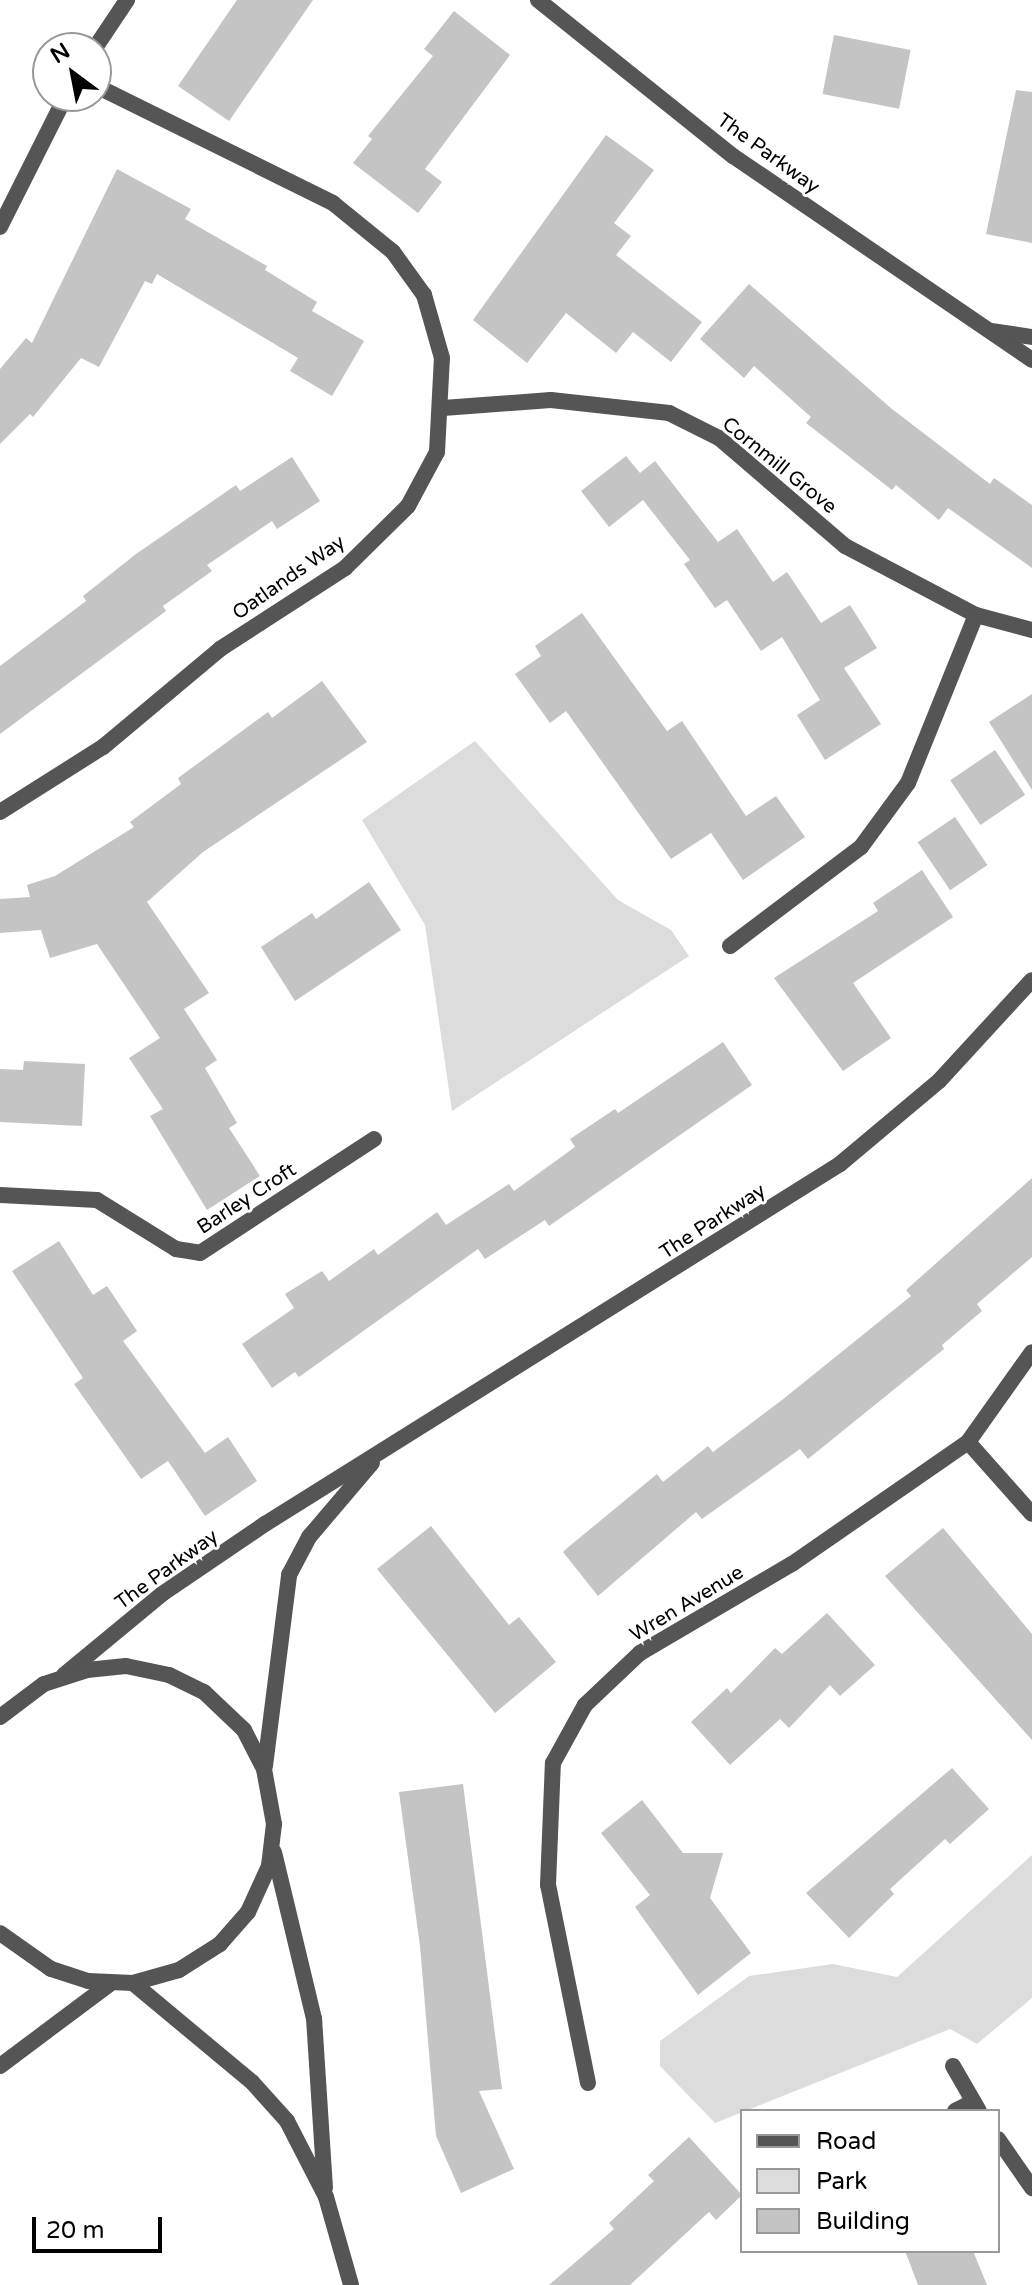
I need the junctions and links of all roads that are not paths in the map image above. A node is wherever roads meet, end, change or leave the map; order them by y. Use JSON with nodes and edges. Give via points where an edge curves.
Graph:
{"nodes":[{"id":1,"x":127,"y":0,"type":"edge"},
{"id":2,"x":538,"y":0,"type":"edge"},
{"id":3,"x":106,"y":32,"type":"edge"},
{"id":4,"x":112,"y":94,"type":"edge"},
{"id":5,"x":58,"y":112,"type":"edge"},
{"id":6,"x":0,"y":227,"type":"edge"},
{"id":7,"x":982,"y":329,"type":"junction"},
{"id":8,"x":1032,"y":337,"type":"edge"},
{"id":9,"x":1032,"y":360,"type":"edge"},
{"id":10,"x":443,"y":408,"type":"junction"},
{"id":11,"x":976,"y":615,"type":"junction"},
{"id":12,"x":1032,"y":630,"type":"edge"},
{"id":13,"x":0,"y":812,"type":"edge"},
{"id":14,"x":730,"y":946,"type":"dead end"},
{"id":15,"x":1032,"y":980,"type":"edge"},
{"id":16,"x":374,"y":1139,"type":"dead end"},
{"id":17,"x":0,"y":1195,"type":"edge"},
{"id":18,"x":1032,"y":1352,"type":"edge"},
{"id":19,"x":968,"y":1442,"type":"junction"},
{"id":20,"x":381,"y":1453,"type":"junction"},
{"id":21,"x":1032,"y":1514,"type":"edge"},
{"id":22,"x":64,"y":1675,"type":"junction"},
{"id":23,"x":0,"y":1717,"type":"edge"},
{"id":24,"x":264,"y":1769,"type":"junction"},
{"id":25,"x":273,"y":1847,"type":"junction"},
{"id":26,"x":0,"y":1933,"type":"edge"},
{"id":27,"x":6,"y":1943,"type":"edge"},
{"id":28,"x":111,"y":1983,"type":"junction"},
{"id":29,"x":133,"y":1983,"type":"junction"},
{"id":30,"x":0,"y":2066,"type":"edge"},
{"id":31,"x":953,"y":2066,"type":"dead end"},
{"id":32,"x":588,"y":2083,"type":"dead end"},
{"id":33,"x":976,"y":2107,"type":"edge"},
{"id":34,"x":1000,"y":2142,"type":"edge"},
{"id":35,"x":1032,"y":2188,"type":"edge"},
{"id":36,"x":326,"y":2197,"type":"junction"},
{"id":37,"x":351,"y":2285,"type":"edge"}],
"edges":[{"from":1,"to":3,"type":"street"},
{"from":2,"to":7,"type":"street","name":"The Parkway","via":[[733,156]]},
{"from":4,"to":10,"type":"street","name":"Oatlands Way","via":[[333,203],[393,252],[424,295],[442,358]]},
{"from":5,"to":6,"type":"street"},
{"from":7,"to":8,"type":"street","name":"The Parkway"},
{"from":7,"to":9,"type":"street","name":"The Parkway"},
{"from":10,"to":11,"type":"street","name":"Cornmill Grove","via":[[551,400],[669,413],[719,438],[845,546]]},
{"from":10,"to":13,"type":"street","name":"Oatlands Way","via":[[437,452],[408,506],[345,568],[220,649],[103,747]]},
{"from":11,"to":12,"type":"street","name":"Cornmill Grove"},
{"from":11,"to":14,"type":"street","via":[[908,783],[861,847]]},
{"from":15,"to":20,"type":"street","name":"The Parkway","via":[[939,1081],[840,1164]]},
{"from":16,"to":17,"type":"street","name":"Barley Croft","via":[[200,1253],[176,1249],[97,1200]]},
{"from":18,"to":19,"type":"street","name":"Wren Avenue"},
{"from":19,"to":21,"type":"street"},
{"from":19,"to":32,"type":"street","name":"Wren Avenue","via":[[792,1564],[640,1653],[585,1705],[553,1763],[548,1885]]},
{"from":20,"to":22,"type":"street","name":"The Parkway","via":[[162,1594]]},
{"from":20,"to":24,"type":"street","name":"The Parkway","via":[[309,1537],[289,1575]]},
{"from":22,"to":23,"type":"street","via":[[25,1695]]},
{"from":22,"to":24,"type":"street","via":[[126,1666],[185,1682],[233,1718]]},
{"from":24,"to":25,"type":"street","via":[[274,1808]]},
{"from":25,"to":29,"type":"street","via":[[248,1912],[220,1944],[179,1970]]},
{"from":25,"to":36,"type":"street","via":[[314,2018]]},
{"from":26,"to":27,"type":"street"},
{"from":27,"to":28,"type":"street","via":[[51,1969]]},
{"from":28,"to":29,"type":"street"},
{"from":28,"to":30,"type":"street"},
{"from":29,"to":36,"type":"street","via":[[252,2082],[287,2121]]},
{"from":31,"to":33,"type":"street"},
{"from":34,"to":35,"type":"street"},
{"from":36,"to":37,"type":"street"}]}
